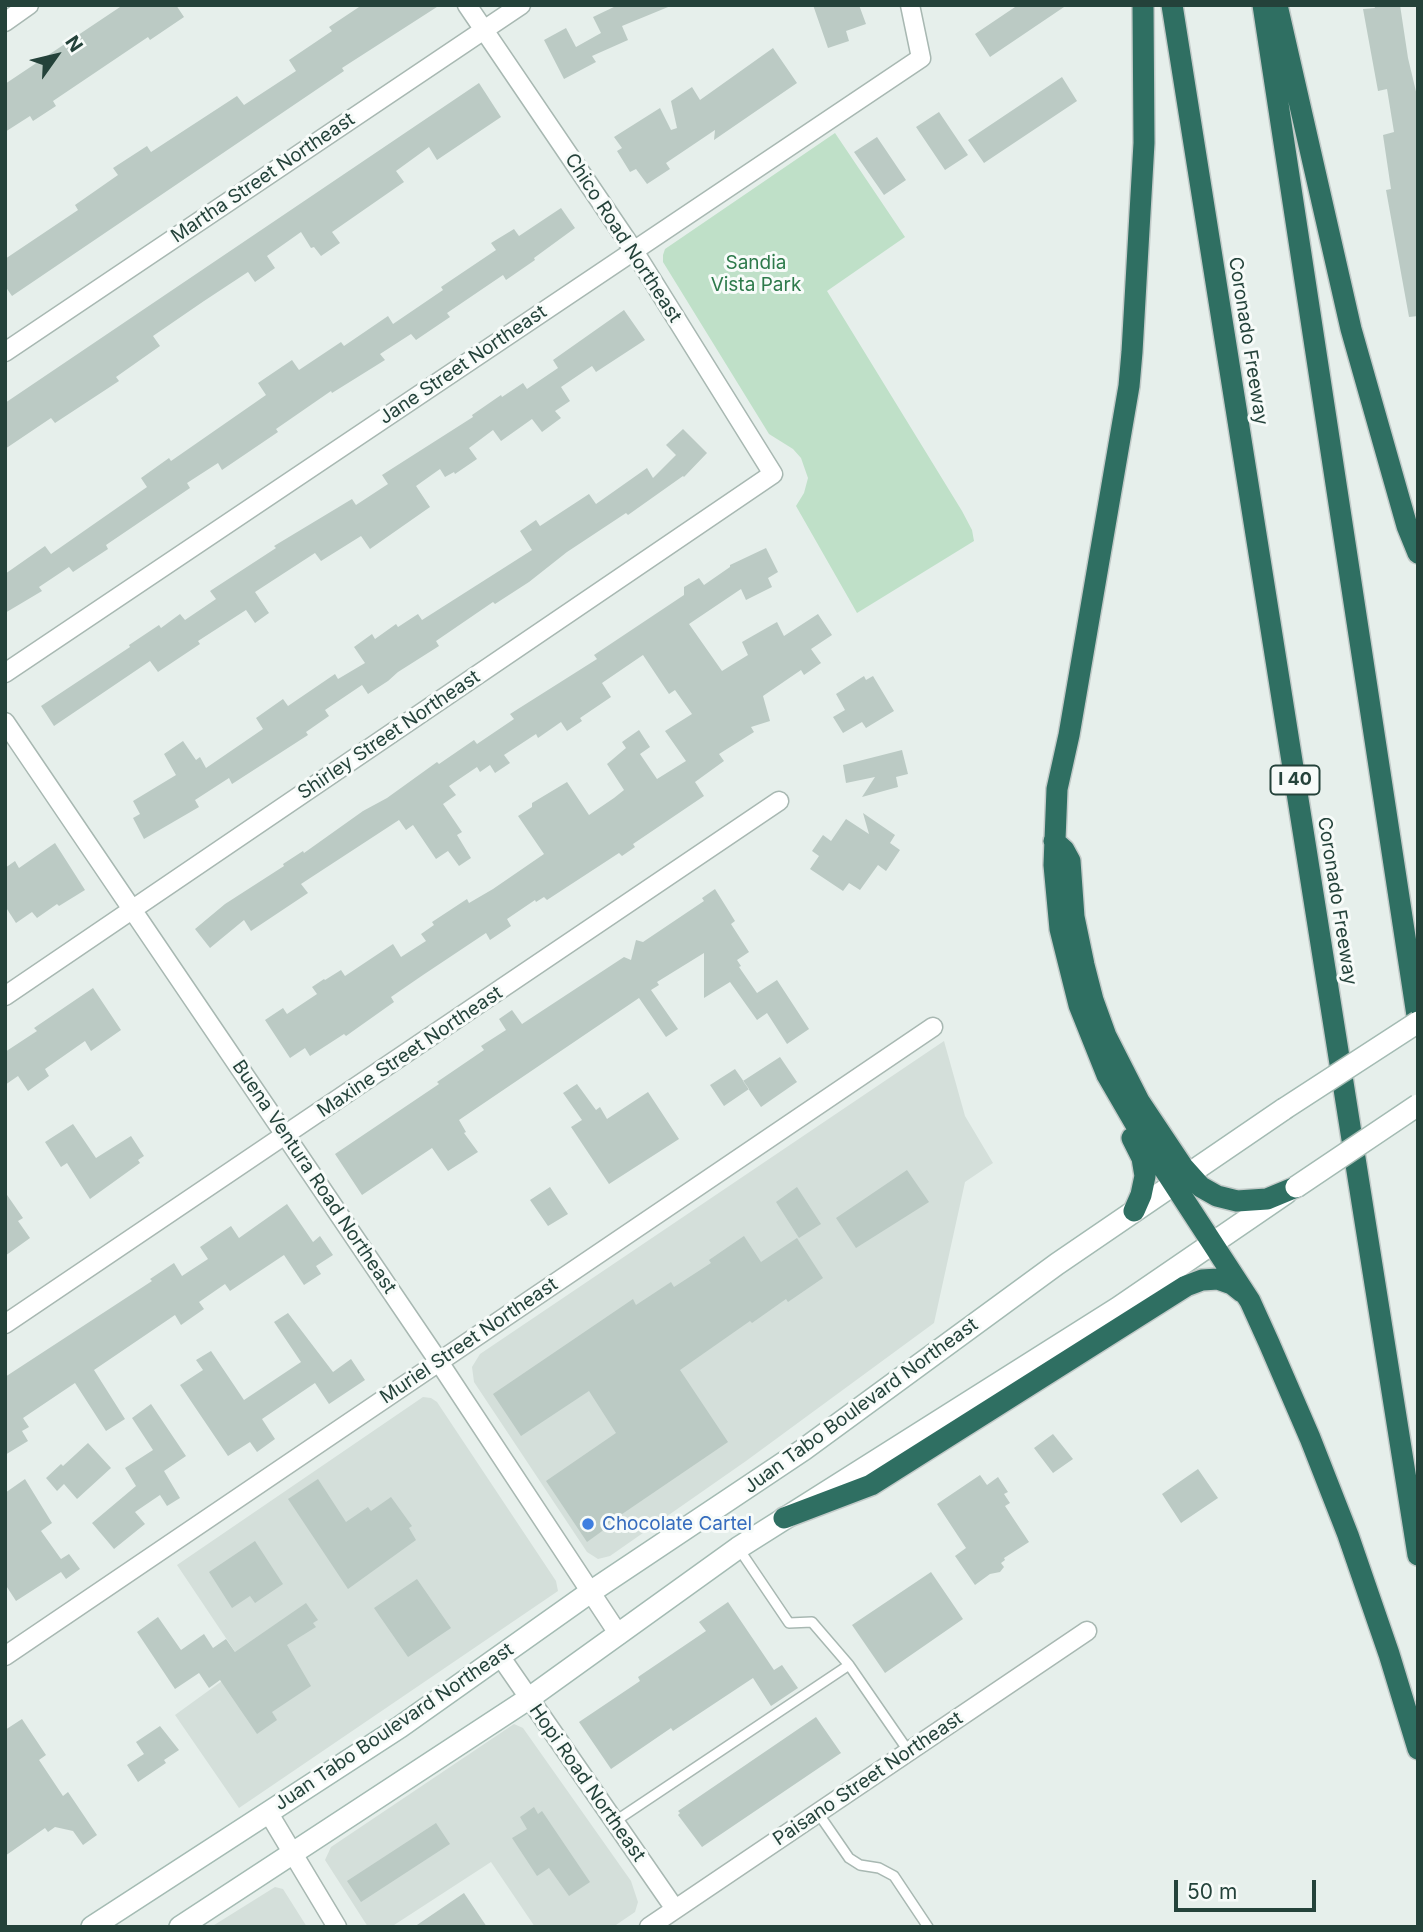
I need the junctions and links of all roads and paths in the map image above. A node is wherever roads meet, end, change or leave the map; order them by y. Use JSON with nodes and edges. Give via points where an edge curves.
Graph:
{"nodes":[{"id":1,"x":29,"y":5,"type":"edge"},
{"id":2,"x":467,"y":5,"type":"edge"},
{"id":3,"x":520,"y":5,"type":"edge"},
{"id":4,"x":910,"y":5,"type":"edge"},
{"id":5,"x":1143,"y":5,"type":"edge"},
{"id":6,"x":1172,"y":5,"type":"edge"},
{"id":7,"x":1263,"y":5,"type":"edge"},
{"id":8,"x":1277,"y":5,"type":"edge"},
{"id":9,"x":5,"y":22,"type":"edge"},
{"id":10,"x":483,"y":29,"type":"junction"},
{"id":11,"x":634,"y":251,"type":"junction"},
{"id":12,"x":5,"y":352,"type":"edge"},
{"id":13,"x":772,"y":474,"type":"joint"},
{"id":14,"x":1418,"y":553,"type":"edge"},
{"id":15,"x":5,"y":673,"type":"edge"},
{"id":16,"x":5,"y":722,"type":"edge"},
{"id":17,"x":779,"y":801,"type":"dead end"},
{"id":18,"x":1054,"y":841,"type":"junction"},
{"id":19,"x":133,"y":909,"type":"junction"},
{"id":20,"x":5,"y":996,"type":"edge"},
{"id":21,"x":1418,"y":1022,"type":"edge"},
{"id":22,"x":933,"y":1027,"type":"dead end"},
{"id":23,"x":1418,"y":1105,"type":"edge"},
{"id":24,"x":286,"y":1136,"type":"junction"},
{"id":25,"x":1182,"y":1179,"type":"junction"},
{"id":26,"x":1296,"y":1187,"type":"junction"},
{"id":27,"x":1134,"y":1211,"type":"junction"},
{"id":28,"x":1213,"y":1243,"type":"junction"},
{"id":29,"x":1250,"y":1301,"type":"junction"},
{"id":30,"x":5,"y":1324,"type":"edge"},
{"id":31,"x":439,"y":1362,"type":"junction"},
{"id":32,"x":784,"y":1518,"type":"junction"},
{"id":33,"x":738,"y":1548,"type":"junction"},
{"id":34,"x":1418,"y":1555,"type":"edge"},
{"id":35,"x":589,"y":1593,"type":"junction"},
{"id":36,"x":1087,"y":1631,"type":"dead end"},
{"id":37,"x":619,"y":1635,"type":"junction"},
{"id":38,"x":5,"y":1656,"type":"edge"},
{"id":39,"x":500,"y":1656,"type":"junction"},
{"id":40,"x":849,"y":1665,"type":"junction"},
{"id":41,"x":528,"y":1699,"type":"junction"},
{"id":42,"x":1418,"y":1749,"type":"edge"},
{"id":43,"x":909,"y":1752,"type":"junction"},
{"id":44,"x":268,"y":1812,"type":"junction"},
{"id":45,"x":818,"y":1813,"type":"junction"},
{"id":46,"x":614,"y":1822,"type":"junction"},
{"id":47,"x":292,"y":1855,"type":"junction"},
{"id":48,"x":675,"y":1909,"type":"junction"},
{"id":49,"x":183,"y":1926,"type":"edge"},
{"id":50,"x":92,"y":1927,"type":"edge"},
{"id":51,"x":337,"y":1927,"type":"edge"},
{"id":52,"x":649,"y":1927,"type":"edge"},
{"id":53,"x":928,"y":1927,"type":"edge"}],
"edges":[{"from":1,"to":9,"type":"street"},
{"from":2,"to":10,"type":"street","name":"Chico Road Northeast"},
{"from":3,"to":10,"type":"street","name":"Martha Street Northeast"},
{"from":4,"to":11,"type":"street","name":"Jane Street Northeast","via":[[921,58]]},
{"from":5,"to":18,"type":"highway","via":[[1144,143],[1129,386],[1060,770]]},
{"from":6,"to":34,"type":"highway","name":"Coronado Freeway","number":"I 40"},
{"from":7,"to":21,"type":"highway"},
{"from":8,"to":14,"type":"highway","via":[[1351,329]]},
{"from":10,"to":11,"type":"street","name":"Chico Road Northeast"},
{"from":10,"to":12,"type":"street","name":"Martha Street Northeast"},
{"from":11,"to":13,"type":"street","name":"Chico Road Northeast"},
{"from":11,"to":15,"type":"street","name":"Jane Street Northeast"},
{"from":13,"to":19,"type":"street","name":"Shirley Street Northeast"},
{"from":16,"to":19,"type":"street","name":"Buena Ventura Road Northeast"},
{"from":17,"to":24,"type":"street","name":"Maxine Street Northeast"},
{"from":18,"to":25,"type":"highway","via":[[1060,929],[1085,1024],[1116,1093]]},
{"from":18,"to":27,"type":"highway","via":[[1044,861],[1055,954],[1083,1047],[1142,1158],[1144,1185]]},
{"from":19,"to":20,"type":"street","name":"Shirley Street Northeast"},
{"from":19,"to":24,"type":"street","name":"Buena Ventura Road Northeast"},
{"from":21,"to":25,"type":"main road","name":"Juan Tabo Boulevard Northeast","bridge":true},
{"from":22,"to":31,"type":"street","name":"Muriel Street Northeast"},
{"from":23,"to":26,"type":"main road","bridge":true},
{"from":24,"to":30,"type":"street","name":"Maxine Street Northeast"},
{"from":24,"to":31,"type":"street","name":"Buena Ventura Road Northeast"},
{"from":25,"to":26,"type":"highway","via":[[1237,1201],[1267,1199]]},
{"from":25,"to":27,"type":"main road","name":"Juan Tabo Boulevard Northeast"},
{"from":25,"to":28,"type":"highway"},
{"from":26,"to":28,"type":"main road"},
{"from":27,"to":35,"type":"main road","name":"Juan Tabo Boulevard Northeast","via":[[803,1450]]},
{"from":28,"to":29,"type":"highway"},
{"from":28,"to":32,"type":"main road"},
{"from":29,"to":32,"type":"highway","via":[[1232,1284],[1218,1279],[1186,1286],[871,1485]]},
{"from":29,"to":42,"type":"highway","via":[[1352,1546]]},
{"from":31,"to":35,"type":"street","name":"Buena Ventura Road Northeast"},
{"from":31,"to":38,"type":"street","name":"Muriel Street Northeast"},
{"from":32,"to":33,"type":"main road"},
{"from":33,"to":37,"type":"main road"},
{"from":33,"to":40,"type":"lane","via":[[789,1622],[811,1622]]},
{"from":35,"to":37,"type":"street","name":"Buena Ventura Road Northeast"},
{"from":35,"to":39,"type":"main road","name":"Juan Tabo Boulevard Northeast"},
{"from":36,"to":43,"type":"street","name":"Paisano Street Northeast"},
{"from":37,"to":41,"type":"main road"},
{"from":39,"to":41,"type":"street","name":"Hopi Road Northeast"},
{"from":39,"to":44,"type":"main road","name":"Juan Tabo Boulevard Northeast"},
{"from":40,"to":43,"type":"lane"},
{"from":40,"to":46,"type":"lane"},
{"from":41,"to":46,"type":"street","name":"Hopi Road Northeast"},
{"from":41,"to":47,"type":"main road"},
{"from":43,"to":45,"type":"street","name":"Paisano Street Northeast"},
{"from":44,"to":47,"type":"street"},
{"from":44,"to":50,"type":"main road","name":"Juan Tabo Boulevard Northeast"},
{"from":45,"to":48,"type":"street","name":"Paisano Street Northeast"},
{"from":45,"to":53,"type":"lane","via":[[849,1858],[894,1876]]},
{"from":46,"to":48,"type":"street","name":"Hopi Road Northeast"},
{"from":47,"to":49,"type":"main road"},
{"from":47,"to":51,"type":"street"},
{"from":48,"to":52,"type":"street","name":"Paisano Street Northeast"}]}
